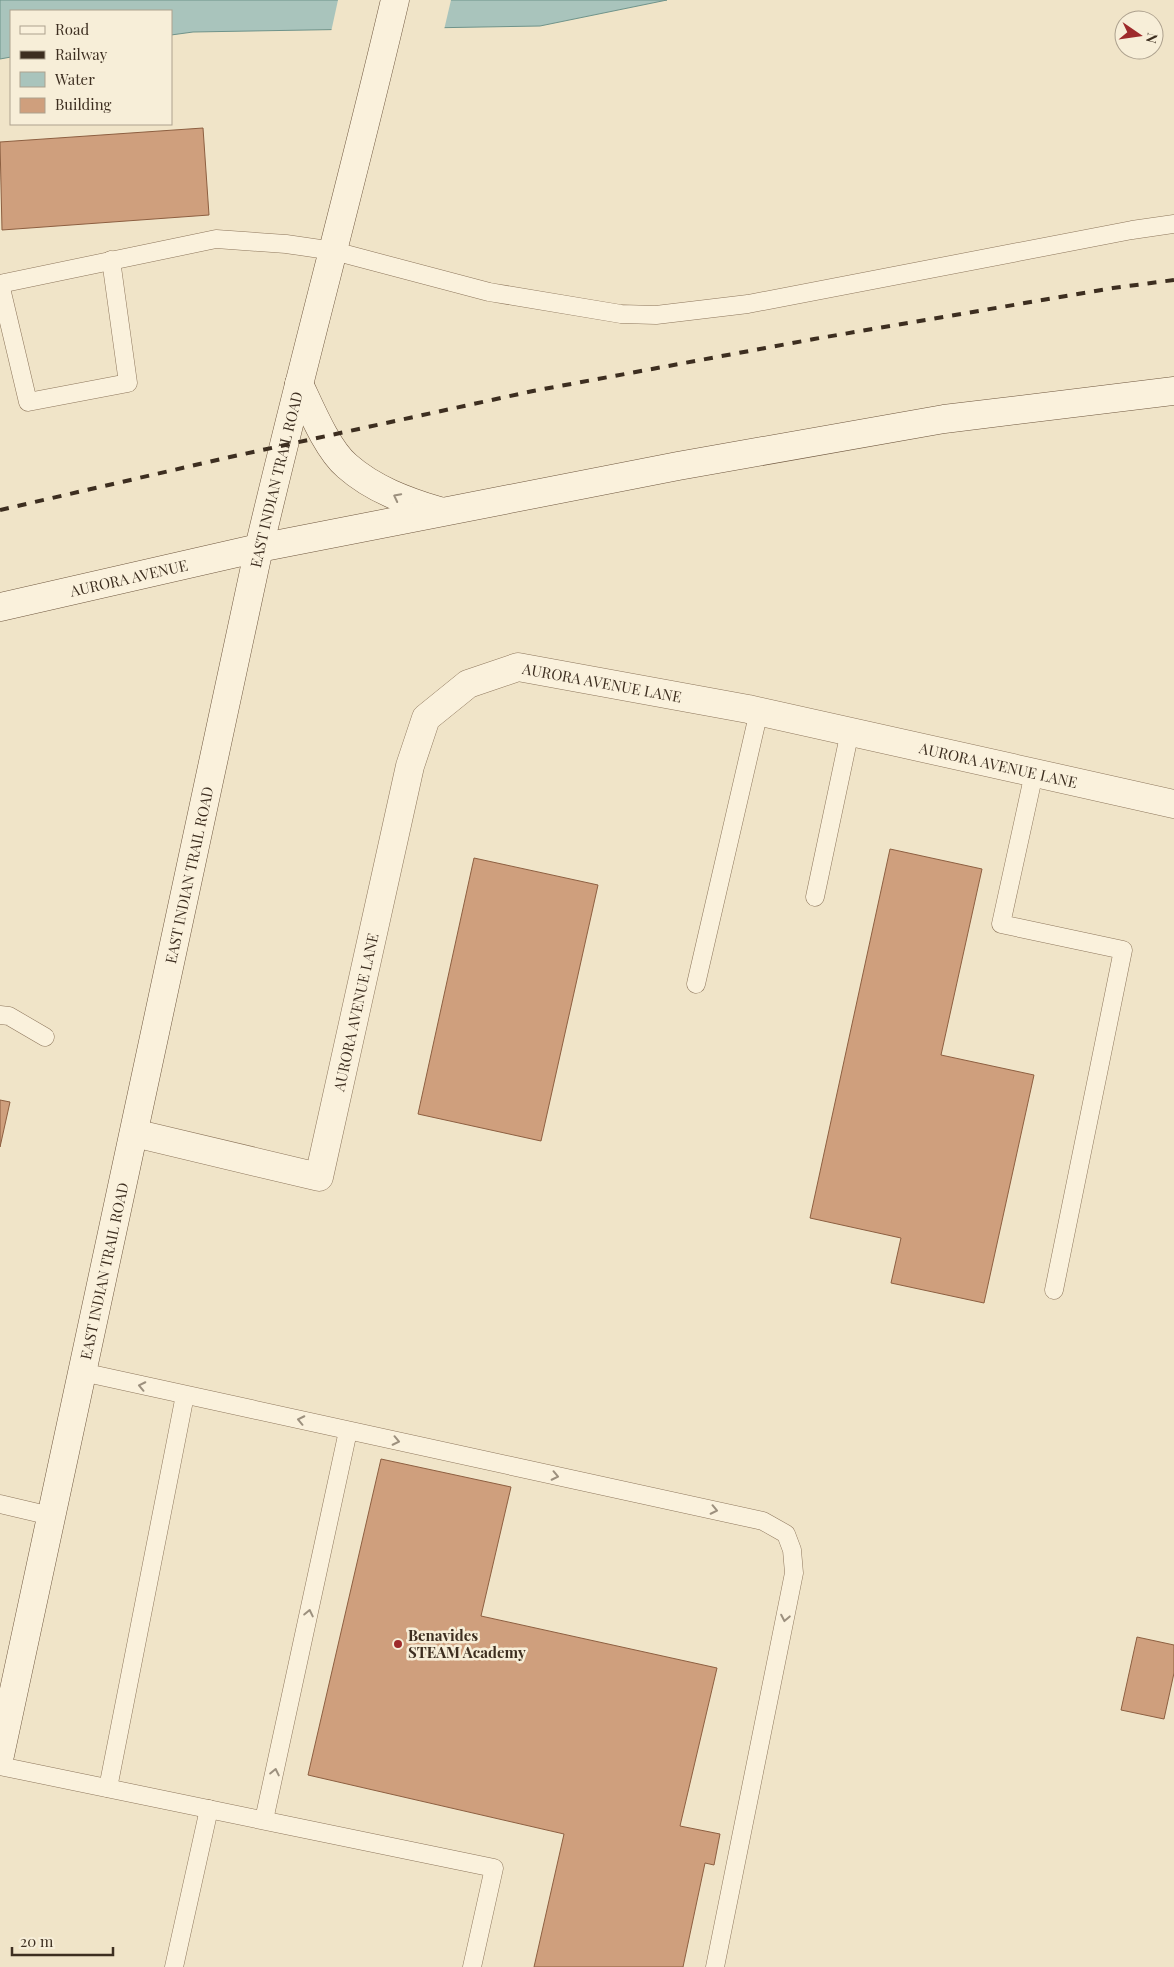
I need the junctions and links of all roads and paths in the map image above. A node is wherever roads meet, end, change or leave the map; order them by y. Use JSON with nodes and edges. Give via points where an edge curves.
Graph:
{"nodes":[{"id":1,"x":395,"y":0,"type":"edge"},
{"id":2,"x":1174,"y":224,"type":"edge"},
{"id":3,"x":334,"y":250,"type":"junction"},
{"id":4,"x":111,"y":260,"type":"junction"},
{"id":5,"x":0,"y":284,"type":"edge"},
{"id":6,"x":299,"y":384,"type":"junction"},
{"id":7,"x":1174,"y":391,"type":"edge"},
{"id":8,"x":443,"y":512,"type":"junction"},
{"id":9,"x":258,"y":548,"type":"junction"},
{"id":10,"x":0,"y":608,"type":"edge"},
{"id":11,"x":759,"y":711,"type":"junction"},
{"id":12,"x":850,"y":731,"type":"junction"},
{"id":13,"x":1034,"y":773,"type":"junction"},
{"id":14,"x":1174,"y":804,"type":"edge"},
{"id":15,"x":815,"y":897,"type":"dead end"},
{"id":16,"x":696,"y":984,"type":"dead end"},
{"id":17,"x":0,"y":1015,"type":"edge"},
{"id":18,"x":45,"y":1037,"type":"dead end"},
{"id":19,"x":134,"y":1133,"type":"junction"},
{"id":20,"x":1054,"y":1290,"type":"dead end"},
{"id":21,"x":82,"y":1372,"type":"junction"},
{"id":22,"x":185,"y":1395,"type":"junction"},
{"id":23,"x":348,"y":1431,"type":"junction"},
{"id":24,"x":0,"y":1504,"type":"edge"},
{"id":25,"x":51,"y":1516,"type":"junction"},
{"id":26,"x":0,"y":1755,"type":"edge"},
{"id":27,"x":0,"y":1766,"type":"edge"},
{"id":28,"x":108,"y":1788,"type":"junction"},
{"id":29,"x":209,"y":1809,"type":"junction"},
{"id":30,"x":264,"y":1820,"type":"junction"},
{"id":31,"x":174,"y":1967,"type":"edge"},
{"id":32,"x":472,"y":1967,"type":"edge"},
{"id":33,"x":715,"y":1967,"type":"edge"}],
"edges":[{"from":1,"to":3,"type":"main road","name":"EAST INDIAN TRAIL ROAD"},
{"from":2,"to":3,"type":"lane","via":[[748,304],[656,315],[621,314],[489,292]]},
{"from":3,"to":4,"type":"lane","via":[[216,238]]},
{"from":3,"to":6,"type":"main road","name":"EAST INDIAN TRAIL ROAD"},
{"from":4,"to":5,"type":"lane"},
{"from":4,"to":5,"type":"lane","via":[[128,383],[28,402]]},
{"from":8,"to":6,"type":"main road","one_way":true,"via":[[402,500],[368,482],[346,465],[324,436]]},
{"from":6,"to":9,"type":"main road","name":"EAST INDIAN TRAIL ROAD"},
{"from":7,"to":8,"type":"main road","name":"AURORA AVENUE","via":[[944,419]]},
{"from":8,"to":9,"type":"main road","name":"AURORA AVENUE"},
{"from":9,"to":10,"type":"main road","name":"AURORA AVENUE"},
{"from":9,"to":19,"type":"main road","name":"EAST INDIAN TRAIL ROAD"},
{"from":11,"to":12,"type":"main road","name":"AURORA AVENUE LANE"},
{"from":11,"to":16,"type":"lane"},
{"from":11,"to":19,"type":"main road","name":"AURORA AVENUE LANE","via":[[518,667],[468,684],[426,718],[410,766],[319,1177]]},
{"from":12,"to":13,"type":"main road","name":"AURORA AVENUE LANE"},
{"from":12,"to":15,"type":"lane"},
{"from":13,"to":14,"type":"main road","name":"AURORA AVENUE LANE"},
{"from":13,"to":20,"type":"lane","via":[[1001,924],[1123,950]]},
{"from":17,"to":18,"type":"lane","via":[[10,1016]]},
{"from":19,"to":21,"type":"main road","name":"EAST INDIAN TRAIL ROAD"},
{"from":22,"to":21,"type":"lane","one_way":true},
{"from":21,"to":25,"type":"main road","name":"EAST INDIAN TRAIL ROAD"},
{"from":23,"to":22,"type":"lane","one_way":true},
{"from":22,"to":28,"type":"lane"},
{"from":30,"to":23,"type":"lane","one_way":true},
{"from":23,"to":33,"type":"lane","one_way":true,"via":[[763,1520],[786,1534],[792,1550],[794,1573]]},
{"from":24,"to":25,"type":"lane"},
{"from":25,"to":26,"type":"main road","name":"EAST INDIAN TRAIL ROAD"},
{"from":27,"to":28,"type":"lane"},
{"from":28,"to":29,"type":"lane"},
{"from":29,"to":30,"type":"lane"},
{"from":29,"to":31,"type":"lane"},
{"from":30,"to":32,"type":"lane","via":[[494,1868]]}]}
